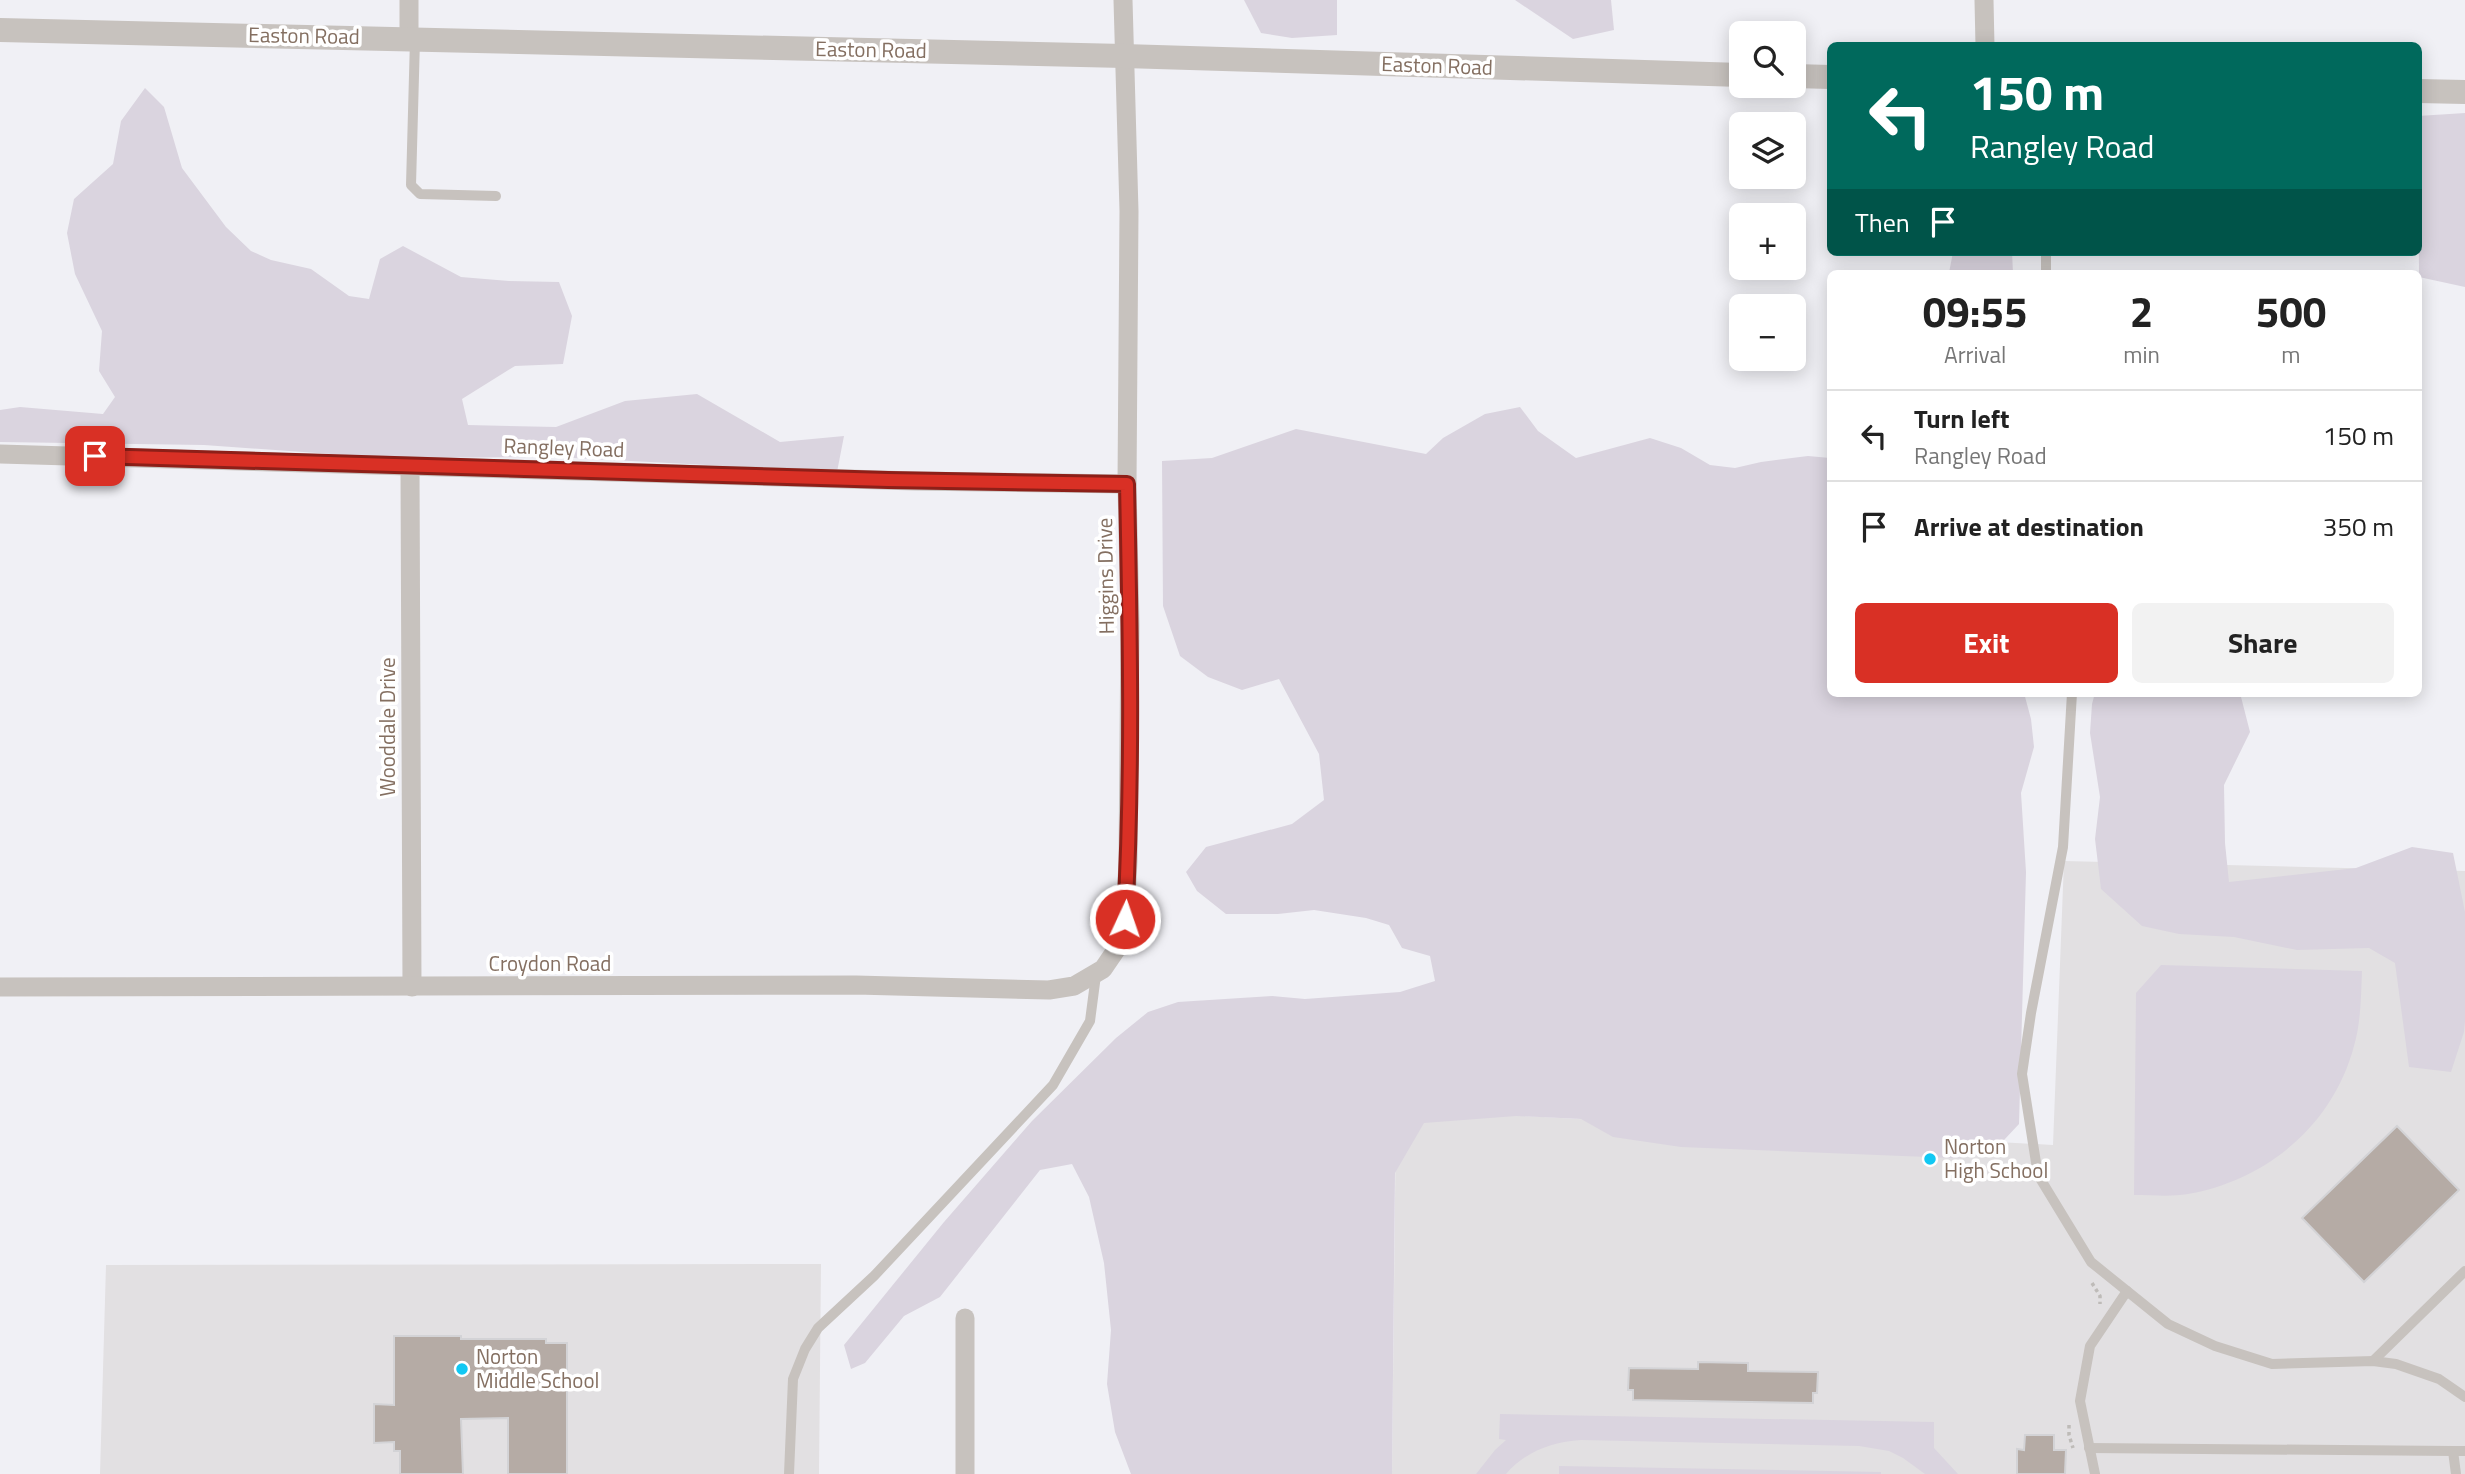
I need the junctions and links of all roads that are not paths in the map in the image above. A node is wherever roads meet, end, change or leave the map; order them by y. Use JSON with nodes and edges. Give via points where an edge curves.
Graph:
{"nodes":[{"id":1,"x":409,"y":0,"type":"edge"},
{"id":2,"x":1124,"y":0,"type":"edge"},
{"id":3,"x":1984,"y":0,"type":"edge"},
{"id":4,"x":0,"y":30,"type":"edge"},
{"id":5,"x":412,"y":39,"type":"junction"},
{"id":6,"x":1985,"y":42,"type":"edge"},
{"id":7,"x":1124,"y":56,"type":"junction"},
{"id":8,"x":1729,"y":75,"type":"edge"},
{"id":9,"x":1806,"y":76,"type":"edge"},
{"id":10,"x":1827,"y":77,"type":"edge"},
{"id":11,"x":2422,"y":91,"type":"edge"},
{"id":12,"x":2465,"y":92,"type":"edge"},
{"id":13,"x":496,"y":196,"type":"dead end"},
{"id":14,"x":0,"y":454,"type":"edge"},
{"id":15,"x":410,"y":467,"type":"junction"},
{"id":16,"x":1127,"y":484,"type":"junction"},
{"id":17,"x":2071,"y":697,"type":"edge"},
{"id":18,"x":1097,"y":975,"type":"junction"},
{"id":19,"x":0,"y":987,"type":"edge"},
{"id":20,"x":412,"y":987,"type":"junction"},
{"id":21,"x":2465,"y":1271,"type":"edge"},
{"id":22,"x":2127,"y":1291,"type":"junction"},
{"id":23,"x":965,"y":1318,"type":"dead end"},
{"id":24,"x":2373,"y":1361,"type":"junction"},
{"id":25,"x":2465,"y":1397,"type":"edge"},
{"id":26,"x":2090,"y":1448,"type":"junction"},
{"id":27,"x":2453,"y":1451,"type":"junction"},
{"id":28,"x":2465,"y":1451,"type":"edge"},
{"id":29,"x":789,"y":1474,"type":"edge"},
{"id":30,"x":965,"y":1474,"type":"edge"},
{"id":31,"x":2095,"y":1474,"type":"edge"},
{"id":32,"x":2456,"y":1474,"type":"edge"}],
"edges":[{"from":1,"to":5,"type":"street"},
{"from":2,"to":7,"type":"street","name":"Higgins Drive"},
{"from":3,"to":6,"type":"street"},
{"from":4,"to":5,"type":"street","name":"Easton Road"},
{"from":5,"to":7,"type":"street","name":"Easton Road"},
{"from":5,"to":13,"type":"lane","via":[[411,186],[420,194]]},
{"from":7,"to":8,"type":"street","name":"Easton Road"},
{"from":7,"to":16,"type":"street","name":"Higgins Drive","via":[[1129,211]]},
{"from":9,"to":10,"type":"street"},
{"from":11,"to":12,"type":"street"},
{"from":14,"to":15,"type":"street","name":"Rangley Road"},
{"from":15,"to":16,"type":"street","name":"Rangley Road"},
{"from":15,"to":20,"type":"street","name":"Wooddale Drive"},
{"from":16,"to":18,"type":"street","name":"Higgins Drive","via":[[1130,639],[1125,919],[1118,947]]},
{"from":17,"to":22,"type":"lane","via":[[2063,848],[2022,1074],[2038,1175],[2091,1262]]},
{"from":18,"to":20,"type":"street","name":"Croydon Road","via":[[1074,986],[1049,990],[856,985]]},
{"from":18,"to":29,"type":"lane","via":[[1090,1021],[1053,1085],[883,1266],[818,1328],[805,1349],[793,1379]]},
{"from":19,"to":20,"type":"street","name":"Croydon Road"},
{"from":21,"to":24,"type":"lane"},
{"from":22,"to":24,"type":"lane","via":[[2168,1324],[2215,1346],[2272,1364]]},
{"from":22,"to":26,"type":"lane","via":[[2090,1346],[2080,1401]]},
{"from":23,"to":30,"type":"street"},
{"from":24,"to":25,"type":"lane","via":[[2419,1370]]},
{"from":26,"to":27,"type":"lane"},
{"from":26,"to":31,"type":"lane"},
{"from":27,"to":28,"type":"lane"},
{"from":27,"to":32,"type":"lane"}]}
